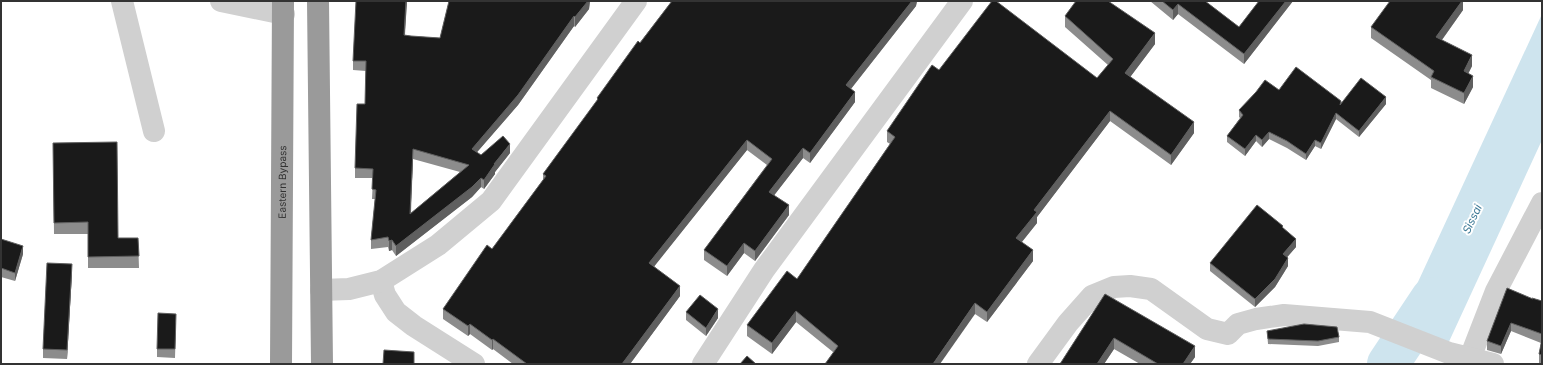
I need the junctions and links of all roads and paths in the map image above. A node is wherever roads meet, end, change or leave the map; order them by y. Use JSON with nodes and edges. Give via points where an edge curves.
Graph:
{"nodes":[{"id":1,"x":122,"y":1,"type":"edge"},
{"id":2,"x":221,"y":1,"type":"edge"},
{"id":3,"x":318,"y":1,"type":"edge"},
{"id":4,"x":636,"y":1,"type":"edge"},
{"id":5,"x":962,"y":1,"type":"edge"},
{"id":6,"x":284,"y":7,"type":"edge"},
{"id":7,"x":154,"y":131,"type":"dead end"},
{"id":8,"x":1542,"y":204,"type":"edge"},
{"id":9,"x":381,"y":281,"type":"junction"},
{"id":10,"x":321,"y":290,"type":"junction"},
{"id":11,"x":1470,"y":358,"type":"junction"},
{"id":12,"x":281,"y":364,"type":"edge"},
{"id":13,"x":322,"y":364,"type":"edge"},
{"id":14,"x":474,"y":364,"type":"edge"},
{"id":15,"x":703,"y":364,"type":"edge"},
{"id":16,"x":1038,"y":364,"type":"edge"},
{"id":17,"x":1493,"y":364,"type":"edge"}],
"edges":[{"from":1,"to":7,"type":"street"},
{"from":2,"to":6,"type":"street"},
{"from":3,"to":10,"type":"highway"},
{"from":4,"to":9,"type":"street","via":[[491,201],[438,245]]},
{"from":5,"to":15,"type":"street","via":[[764,270]]},
{"from":6,"to":12,"type":"highway","name":"Eastern Bypass"},
{"from":8,"to":11,"type":"street","via":[[1496,291]]},
{"from":9,"to":10,"type":"street","via":[[349,288]]},
{"from":9,"to":14,"type":"street","via":[[385,295],[396,312]]},
{"from":10,"to":13,"type":"highway"},
{"from":11,"to":16,"type":"street","via":[[1449,353],[1370,322],[1284,315],[1238,324],[1228,334],[1207,329],[1151,289],[1125,286],[1114,287],[1092,296],[1068,323]]},
{"from":11,"to":17,"type":"street"}]}
